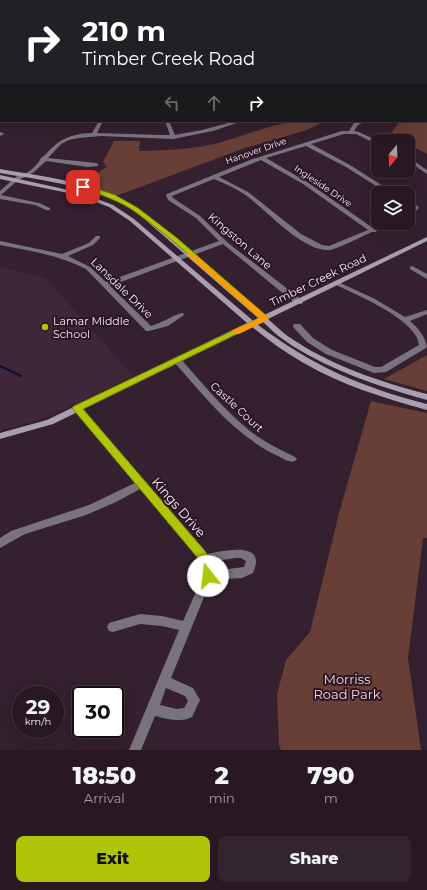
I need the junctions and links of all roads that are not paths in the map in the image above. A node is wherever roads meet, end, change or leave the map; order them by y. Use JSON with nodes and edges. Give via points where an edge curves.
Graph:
{"nodes":[{"id":1,"x":100,"y":122,"type":"edge"},
{"id":2,"x":166,"y":122,"type":"edge"},
{"id":3,"x":238,"y":122,"type":"edge"},
{"id":4,"x":361,"y":122,"type":"edge"},
{"id":5,"x":351,"y":132,"type":"junction"},
{"id":6,"x":93,"y":135,"type":"junction"},
{"id":7,"x":173,"y":137,"type":"junction"},
{"id":8,"x":371,"y":140,"type":"edge"},
{"id":9,"x":307,"y":144,"type":"junction"},
{"id":10,"x":262,"y":158,"type":"junction"},
{"id":11,"x":43,"y":159,"type":"junction"},
{"id":12,"x":415,"y":164,"type":"edge"},
{"id":13,"x":96,"y":165,"type":"dead end"},
{"id":14,"x":0,"y":171,"type":"edge"},
{"id":15,"x":427,"y":172,"type":"edge"},
{"id":16,"x":24,"y":175,"type":"junction"},
{"id":17,"x":213,"y":176,"type":"junction"},
{"id":18,"x":0,"y":178,"type":"edge"},
{"id":19,"x":16,"y":180,"type":"junction"},
{"id":20,"x":380,"y":186,"type":"edge"},
{"id":21,"x":0,"y":195,"type":"edge"},
{"id":22,"x":169,"y":195,"type":"joint"},
{"id":23,"x":48,"y":209,"type":"dead end"},
{"id":24,"x":374,"y":231,"type":"joint"},
{"id":25,"x":98,"y":237,"type":"dead end"},
{"id":26,"x":427,"y":240,"type":"edge"},
{"id":27,"x":223,"y":242,"type":"junction"},
{"id":28,"x":0,"y":243,"type":"edge"},
{"id":29,"x":190,"y":254,"type":"junction"},
{"id":30,"x":64,"y":256,"type":"junction"},
{"id":31,"x":178,"y":259,"type":"junction"},
{"id":32,"x":412,"y":268,"type":"dead end"},
{"id":33,"x":427,"y":277,"type":"edge"},
{"id":34,"x":336,"y":283,"type":"junction"},
{"id":35,"x":105,"y":285,"type":"junction"},
{"id":36,"x":299,"y":302,"type":"junction"},
{"id":37,"x":427,"y":312,"type":"edge"},
{"id":38,"x":180,"y":315,"type":"dead end"},
{"id":39,"x":265,"y":318,"type":"junction"},
{"id":40,"x":404,"y":320,"type":"junction"},
{"id":41,"x":252,"y":324,"type":"junction"},
{"id":42,"x":297,"y":326,"type":"dead end"},
{"id":43,"x":177,"y":360,"type":"junction"},
{"id":44,"x":427,"y":397,"type":"edge"},
{"id":45,"x":427,"y":407,"type":"edge"},
{"id":46,"x":77,"y":408,"type":"junction"},
{"id":47,"x":0,"y":436,"type":"edge"},
{"id":48,"x":292,"y":459,"type":"dead end"},
{"id":49,"x":141,"y":484,"type":"junction"},
{"id":50,"x":0,"y":544,"type":"edge"},
{"id":51,"x":204,"y":559,"type":"junction"},
{"id":52,"x":208,"y":576,"type":"junction"},
{"id":53,"x":113,"y":627,"type":"dead end"},
{"id":54,"x":186,"y":627,"type":"junction"},
{"id":55,"x":163,"y":681,"type":"junction"},
{"id":56,"x":152,"y":708,"type":"junction"},
{"id":57,"x":135,"y":750,"type":"edge"}],
"edges":[{"from":1,"to":6,"type":"street"},
{"from":2,"to":7,"type":"street"},
{"from":3,"to":7,"type":"street"},
{"from":4,"to":5,"type":"street"},
{"from":5,"to":8,"type":"street"},
{"from":5,"to":9,"type":"street","name":"Hanover Drive"},
{"from":6,"to":7,"type":"street"},
{"from":6,"to":11,"type":"street","via":[[67,139]]},
{"from":9,"to":10,"type":"street","name":"Hanover Drive"},
{"from":9,"to":20,"type":"street"},
{"from":10,"to":17,"type":"street","name":"Hanover Drive"},
{"from":10,"to":24,"type":"street","name":"Ingleside Drive","via":[[305,183]]},
{"from":11,"to":13,"type":"street"},
{"from":11,"to":16,"type":"street"},
{"from":12,"to":15,"type":"street"},
{"from":14,"to":16,"type":"main road"},
{"from":16,"to":19,"type":"street"},
{"from":16,"to":29,"type":"main road","via":[[75,184],[113,197],[136,209]]},
{"from":17,"to":22,"type":"street","name":"Hanover Drive"},
{"from":17,"to":24,"type":"street","via":[[246,194],[315,246],[330,248]]},
{"from":18,"to":19,"type":"main road"},
{"from":19,"to":21,"type":"street"},
{"from":19,"to":31,"type":"main road","via":[[66,190],[111,206],[132,220]]},
{"from":21,"to":23,"type":"street"},
{"from":22,"to":27,"type":"street","name":"Kingston Lane","via":[[170,199],[198,217]]},
{"from":25,"to":30,"type":"street","via":[[91,244]]},
{"from":26,"to":34,"type":"main road","name":"Timber Creek Road"},
{"from":27,"to":29,"type":"street"},
{"from":27,"to":36,"type":"street","name":"Kingston Lane"},
{"from":28,"to":30,"type":"street","name":"Lansdale Drive"},
{"from":29,"to":31,"type":"street"},
{"from":29,"to":39,"type":"main road"},
{"from":30,"to":35,"type":"street","name":"Lansdale Drive","via":[[88,268]]},
{"from":31,"to":35,"type":"street"},
{"from":31,"to":41,"type":"main road"},
{"from":32,"to":33,"type":"street"},
{"from":34,"to":36,"type":"main road","name":"Timber Creek Road"},
{"from":34,"to":40,"type":"street","via":[[379,303]]},
{"from":35,"to":38,"type":"street","name":"Lansdale Drive","via":[[148,329],[165,325]]},
{"from":36,"to":39,"type":"main road","name":"Timber Creek Road"},
{"from":37,"to":40,"type":"street"},
{"from":39,"to":41,"type":"main road","name":"Timber Creek Road"},
{"from":39,"to":44,"type":"main road","via":[[286,338],[310,353],[378,383]]},
{"from":40,"to":42,"type":"street","via":[[423,342],[423,346],[383,370],[374,370],[329,352],[310,340]]},
{"from":41,"to":43,"type":"main road","name":"Timber Creek Road"},
{"from":41,"to":45,"type":"main road","via":[[290,352],[329,373],[370,390]]},
{"from":43,"to":46,"type":"main road","name":"Timber Creek Road"},
{"from":43,"to":48,"type":"street","name":"Castle Court","via":[[210,398],[247,433]]},
{"from":46,"to":47,"type":"main road","name":"Timber Creek Road","via":[[50,422]]},
{"from":46,"to":49,"type":"street","name":"Kings Drive"},
{"from":49,"to":50,"type":"street","via":[[121,496],[78,514],[20,530]]},
{"from":49,"to":51,"type":"street","name":"Kings Drive"},
{"from":51,"to":52,"type":"street","name":"Kings Drive"},
{"from":51,"to":52,"type":"street","via":[[237,553],[251,559],[249,570],[242,573]]},
{"from":52,"to":54,"type":"street"},
{"from":53,"to":54,"type":"street","via":[[140,619]]},
{"from":54,"to":55,"type":"street"},
{"from":55,"to":56,"type":"street"},
{"from":55,"to":56,"type":"street","via":[[189,692],[194,700],[192,706],[188,713],[177,715]]},
{"from":56,"to":57,"type":"street"}]}
